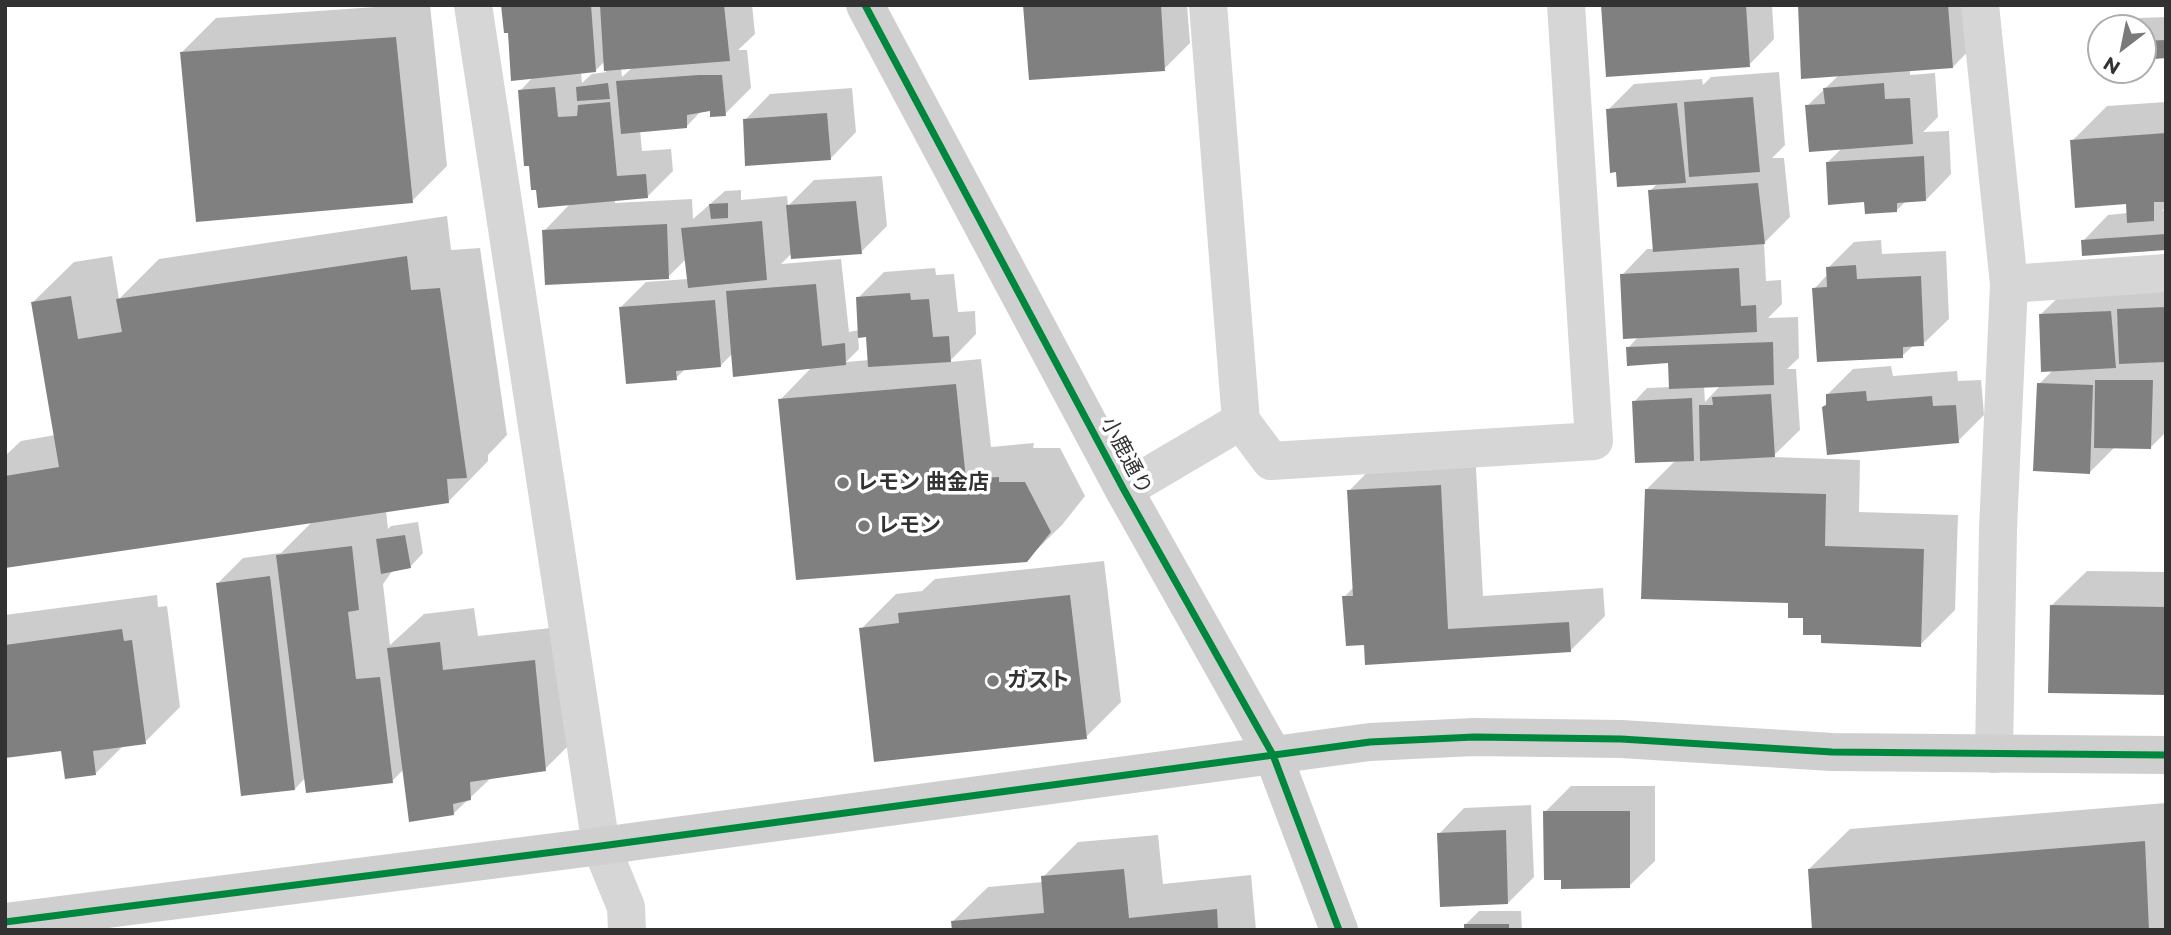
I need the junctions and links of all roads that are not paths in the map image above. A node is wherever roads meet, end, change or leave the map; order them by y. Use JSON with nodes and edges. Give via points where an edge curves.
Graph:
{"nodes":[{"id":1,"x":473,"y":5,"type":"edge"},
{"id":2,"x":864,"y":5,"type":"edge"},
{"id":3,"x":1208,"y":5,"type":"edge"},
{"id":4,"x":1566,"y":5,"type":"edge"},
{"id":5,"x":1980,"y":5,"type":"edge"},
{"id":6,"x":2166,"y":273,"type":"edge"},
{"id":7,"x":2009,"y":284,"type":"junction"},
{"id":8,"x":1241,"y":421,"type":"junction"},
{"id":9,"x":1124,"y":490,"type":"junction"},
{"id":10,"x":1994,"y":754,"type":"junction"},
{"id":11,"x":1273,"y":755,"type":"junction"},
{"id":12,"x":2166,"y":755,"type":"edge"},
{"id":13,"x":601,"y":846,"type":"junction"},
{"id":14,"x":5,"y":922,"type":"edge"},
{"id":15,"x":626,"y":930,"type":"edge"},
{"id":16,"x":1339,"y":930,"type":"edge"}],
"edges":[{"from":1,"to":13,"type":"street"},
{"from":2,"to":9,"type":"street","name":"小鹿通り"},
{"from":3,"to":8,"type":"street"},
{"from":4,"to":8,"type":"street","via":[[1594,441],[1271,461]]},
{"from":5,"to":7,"type":"street"},
{"from":6,"to":7,"type":"street"},
{"from":7,"to":10,"type":"street"},
{"from":8,"to":9,"type":"street"},
{"from":9,"to":11,"type":"street","name":"小鹿通り"},
{"from":10,"to":11,"type":"street","via":[[1474,737],[1370,742]]},
{"from":10,"to":12,"type":"street"},
{"from":11,"to":13,"type":"street"},
{"from":11,"to":16,"type":"street","name":"小鹿通り"},
{"from":13,"to":14,"type":"street"},
{"from":13,"to":15,"type":"street","via":[[626,907]]}]}
